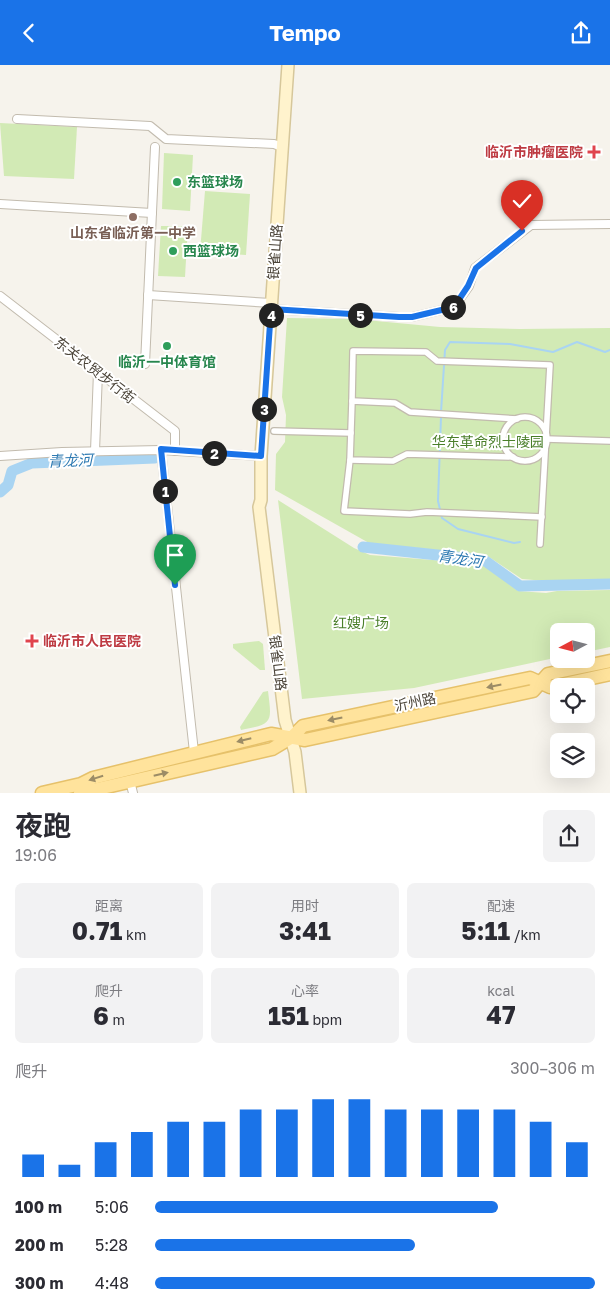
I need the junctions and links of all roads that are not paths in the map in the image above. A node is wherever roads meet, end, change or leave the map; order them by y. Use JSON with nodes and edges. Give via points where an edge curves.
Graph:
{"nodes":[{"id":1,"x":288,"y":65,"type":"edge"},
{"id":2,"x":17,"y":119,"type":"dead end"},
{"id":3,"x":155,"y":147,"type":"dead end"},
{"id":4,"x":282,"y":147,"type":"junction"},
{"id":5,"x":0,"y":204,"type":"edge"},
{"id":6,"x":152,"y":213,"type":"junction"},
{"id":7,"x":610,"y":224,"type":"edge"},
{"id":8,"x":148,"y":295,"type":"junction"},
{"id":9,"x":0,"y":297,"type":"edge"},
{"id":10,"x":271,"y":306,"type":"junction"},
{"id":11,"x":145,"y":364,"type":"dead end"},
{"id":12,"x":98,"y":372,"type":"junction"},
{"id":13,"x":352,"y":401,"type":"junction"},
{"id":14,"x":517,"y":419,"type":"junction"},
{"id":15,"x":274,"y":431,"type":"dead end"},
{"id":16,"x":350,"y":433,"type":"junction"},
{"id":17,"x":546,"y":439,"type":"junction"},
{"id":18,"x":610,"y":441,"type":"edge"},
{"id":19,"x":161,"y":449,"type":"junction"},
{"id":20,"x":95,"y":451,"type":"junction"},
{"id":21,"x":175,"y":451,"type":"junction"},
{"id":22,"x":261,"y":456,"type":"junction"},
{"id":23,"x":0,"y":457,"type":"edge"},
{"id":24,"x":513,"y":457,"type":"junction"},
{"id":25,"x":350,"y":460,"type":"junction"},
{"id":26,"x":542,"y":517,"type":"junction"},
{"id":27,"x":540,"y":544,"type":"dead end"},
{"id":28,"x":610,"y":661,"type":"edge"},
{"id":29,"x":610,"y":674,"type":"edge"},
{"id":30,"x":541,"y":683,"type":"junction"},
{"id":31,"x":292,"y":737,"type":"junction"},
{"id":32,"x":194,"y":752,"type":"junction"},
{"id":33,"x":132,"y":787,"type":"edge"},
{"id":34,"x":42,"y":793,"type":"edge"},
{"id":35,"x":80,"y":793,"type":"edge"},
{"id":36,"x":293,"y":793,"type":"edge"},
{"id":37,"x":300,"y":793,"type":"edge"}],
"edges":[{"from":1,"to":4,"type":"main road","name":"银雀山路"},
{"from":2,"to":4,"type":"street","via":[[150,126],[166,139]]},
{"from":3,"to":6,"type":"street"},
{"from":4,"to":10,"type":"main road","name":"银雀山路"},
{"from":5,"to":6,"type":"street"},
{"from":6,"to":8,"type":"street"},
{"from":7,"to":10,"type":"street","via":[[531,225],[476,268],[454,307],[399,317]]},
{"from":8,"to":10,"type":"street"},
{"from":8,"to":11,"type":"street"},
{"from":9,"to":12,"type":"street","name":"东关农贸步行街"},
{"from":10,"to":22,"type":"main road","name":"银雀山路"},
{"from":12,"to":20,"type":"street"},
{"from":12,"to":21,"type":"street","name":"东关农贸步行街","via":[[175,431]]},
{"from":13,"to":14,"type":"street","via":[[396,403],[410,413]]},
{"from":13,"to":16,"type":"street"},
{"from":13,"to":17,"type":"street","via":[[354,351],[426,352],[437,361],[550,365]]},
{"from":14,"to":17,"type":"street","via":[[537,422]]},
{"from":14,"to":24,"type":"street","via":[[506,427],[503,440],[506,451]]},
{"from":15,"to":16,"type":"street"},
{"from":16,"to":25,"type":"street"},
{"from":17,"to":18,"type":"street"},
{"from":17,"to":24,"type":"street","via":[[545,447],[537,457],[525,461]]},
{"from":17,"to":26,"type":"street"},
{"from":19,"to":20,"type":"street"},
{"from":19,"to":21,"type":"street"},
{"from":19,"to":32,"type":"street"},
{"from":20,"to":23,"type":"street"},
{"from":21,"to":22,"type":"street"},
{"from":22,"to":31,"type":"main road","name":"银雀山路","via":[[261,500],[266,511],[293,718]]},
{"from":24,"to":25,"type":"street","via":[[407,454],[393,461]]},
{"from":25,"to":26,"type":"street","via":[[344,511]]},
{"from":26,"to":27,"type":"street"},
{"from":28,"to":30,"type":"main road","name":"沂州路","via":[[548,674]]},
{"from":29,"to":30,"type":"main road","name":"沂州路","via":[[550,687]]},
{"from":30,"to":31,"type":"main road","name":"沂州路","via":[[533,691],[305,740]]},
{"from":31,"to":32,"type":"main road","name":"沂州路","one_way":true,"via":[[271,733]]},
{"from":33,"to":31,"type":"main road","one_way":true,"via":[[272,749]]},
{"from":31,"to":36,"type":"main road","name":"银雀山路","via":[[288,754]]},
{"from":31,"to":37,"type":"main road","name":"银雀山路"},
{"from":32,"to":34,"type":"main road","name":"沂州路","one_way":true},
{"from":33,"to":35,"type":"main road"}]}
